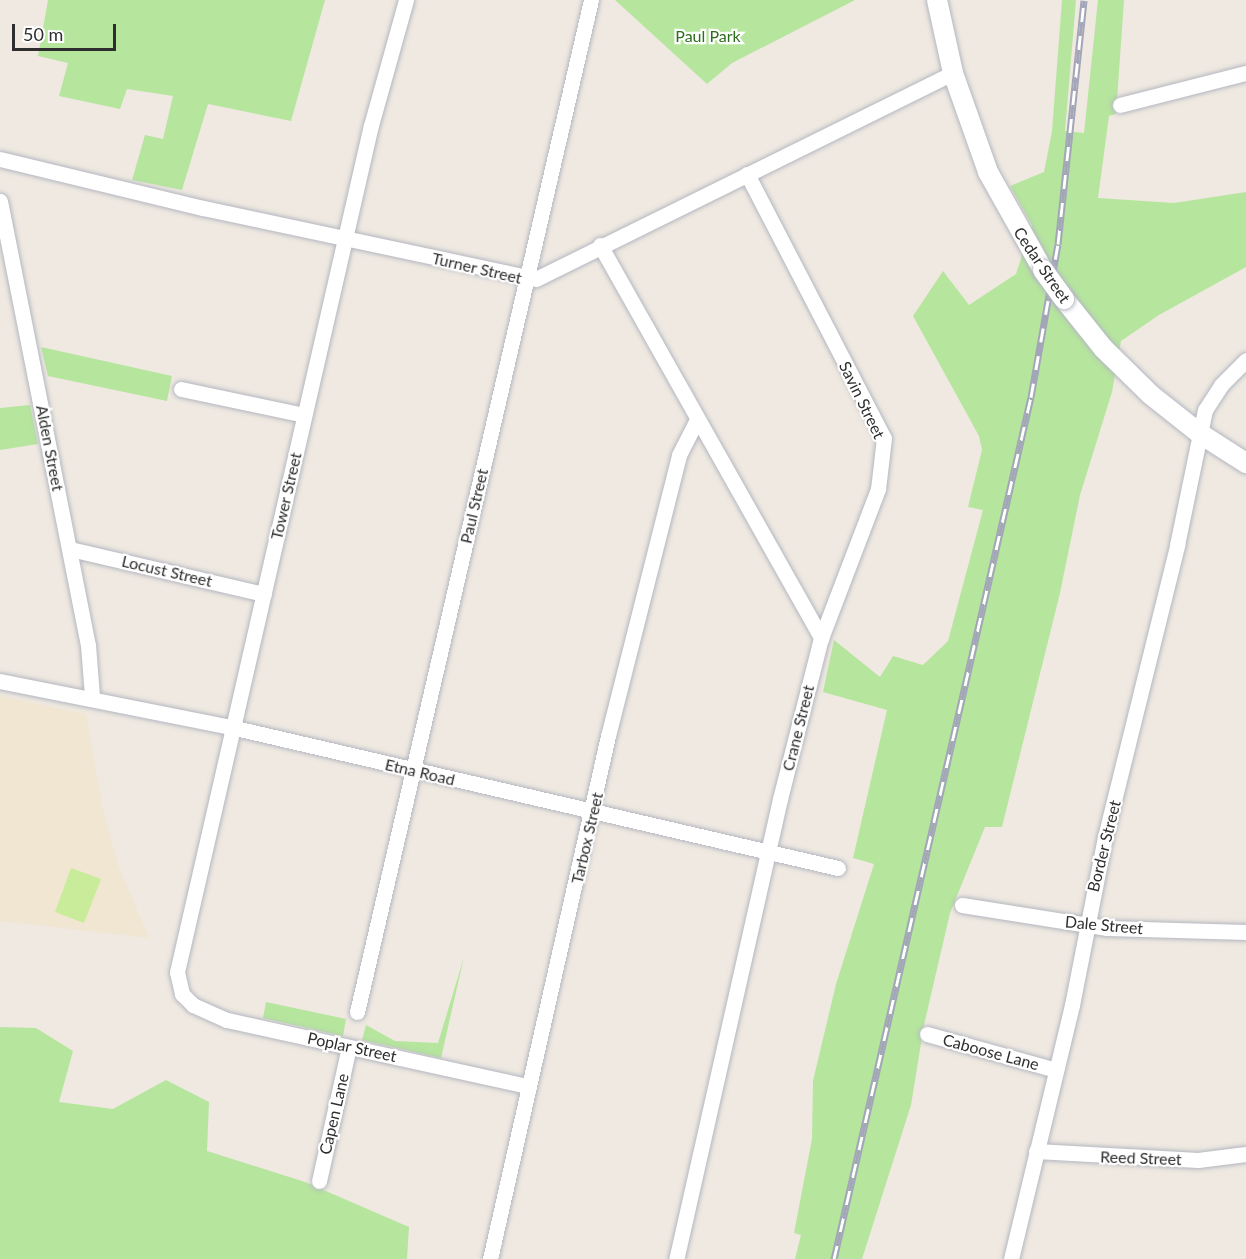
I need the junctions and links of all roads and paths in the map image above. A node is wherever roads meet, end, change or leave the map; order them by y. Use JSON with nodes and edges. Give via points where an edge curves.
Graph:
{"nodes":[{"id":1,"x":406,"y":0,"type":"edge"},
{"id":2,"x":591,"y":0,"type":"edge"},
{"id":3,"x":937,"y":0,"type":"edge"},
{"id":4,"x":953,"y":73,"type":"junction"},
{"id":5,"x":1246,"y":73,"type":"edge"},
{"id":6,"x":1120,"y":105,"type":"dead end"},
{"id":7,"x":0,"y":159,"type":"edge"},
{"id":8,"x":747,"y":174,"type":"junction"},
{"id":9,"x":0,"y":201,"type":"edge"},
{"id":10,"x":347,"y":238,"type":"junction"},
{"id":11,"x":600,"y":245,"type":"junction"},
{"id":12,"x":526,"y":280,"type":"junction"},
{"id":13,"x":1246,"y":360,"type":"edge"},
{"id":14,"x":181,"y":389,"type":"dead end"},
{"id":15,"x":304,"y":415,"type":"junction"},
{"id":16,"x":696,"y":421,"type":"junction"},
{"id":17,"x":1198,"y":433,"type":"junction"},
{"id":18,"x":1246,"y":463,"type":"edge"},
{"id":19,"x":70,"y":549,"type":"junction"},
{"id":20,"x":264,"y":594,"type":"junction"},
{"id":21,"x":821,"y":638,"type":"junction"},
{"id":22,"x":0,"y":681,"type":"edge"},
{"id":23,"x":92,"y":696,"type":"junction"},
{"id":24,"x":231,"y":727,"type":"junction"},
{"id":25,"x":411,"y":770,"type":"junction"},
{"id":26,"x":594,"y":809,"type":"junction"},
{"id":27,"x":768,"y":853,"type":"junction"},
{"id":28,"x":838,"y":868,"type":"dead end"},
{"id":29,"x":962,"y":905,"type":"dead end"},
{"id":30,"x":1087,"y":925,"type":"junction"},
{"id":31,"x":1246,"y":932,"type":"edge"},
{"id":32,"x":182,"y":994,"type":"joint"},
{"id":33,"x":357,"y":1011,"type":"dead end"},
{"id":34,"x":927,"y":1034,"type":"dead end"},
{"id":35,"x":349,"y":1047,"type":"junction"},
{"id":36,"x":1056,"y":1070,"type":"junction"},
{"id":37,"x":528,"y":1086,"type":"junction"},
{"id":38,"x":1036,"y":1151,"type":"junction"},
{"id":39,"x":1246,"y":1154,"type":"edge"},
{"id":40,"x":319,"y":1181,"type":"dead end"},
{"id":41,"x":490,"y":1259,"type":"edge"},
{"id":42,"x":676,"y":1259,"type":"edge"},
{"id":43,"x":1011,"y":1259,"type":"edge"}],
"edges":[{"from":1,"to":10,"type":"street","name":"Tower Street","via":[[371,125]]},
{"from":2,"to":12,"type":"street","name":"Paul Street"},
{"from":3,"to":4,"type":"street","name":"Cedar Street"},
{"from":4,"to":8,"type":"street","name":"Turner Street"},
{"from":4,"to":17,"type":"street","name":"Cedar Street","bridge":true,"via":[[988,172],[1042,270],[1126,372]]},
{"from":5,"to":6,"type":"street"},
{"from":7,"to":10,"type":"street","name":"Turner Street"},
{"from":8,"to":11,"type":"street","name":"Turner Street"},
{"from":8,"to":21,"type":"street","name":"Savin Street","via":[[884,438],[878,489]]},
{"from":9,"to":19,"type":"street","name":"Alden Street"},
{"from":10,"to":12,"type":"street","name":"Turner Street"},
{"from":10,"to":15,"type":"street","name":"Tower Street"},
{"from":11,"to":12,"type":"street","name":"Turner Street","via":[[544,276]]},
{"from":11,"to":16,"type":"street"},
{"from":12,"to":25,"type":"street","name":"Paul Street"},
{"from":13,"to":17,"type":"street","name":"Border Street","via":[[1221,385],[1206,408]]},
{"from":14,"to":15,"type":"street"},
{"from":15,"to":20,"type":"street","name":"Tower Street"},
{"from":16,"to":21,"type":"street"},
{"from":16,"to":26,"type":"street","name":"Tarbox Street","via":[[679,454]]},
{"from":17,"to":18,"type":"street","name":"Cedar Street"},
{"from":17,"to":30,"type":"street","name":"Border Street","via":[[1177,545]]},
{"from":19,"to":20,"type":"street","name":"Locust Street"},
{"from":19,"to":23,"type":"street","name":"Alden Street","via":[[88,645]]},
{"from":20,"to":24,"type":"street","name":"Tower Street"},
{"from":21,"to":27,"type":"street","name":"Crane Street"},
{"from":22,"to":23,"type":"street","name":"Etna Road"},
{"from":23,"to":24,"type":"street","name":"Etna Road"},
{"from":24,"to":25,"type":"street","name":"Etna Road"},
{"from":24,"to":32,"type":"street","name":"Tower Street","via":[[177,972]]},
{"from":25,"to":26,"type":"street","name":"Etna Road"},
{"from":25,"to":33,"type":"street","name":"Paul Street"},
{"from":26,"to":27,"type":"street","name":"Etna Road"},
{"from":26,"to":37,"type":"street","name":"Tarbox Street"},
{"from":27,"to":28,"type":"street","name":"Etna Road"},
{"from":27,"to":42,"type":"street","name":"Crane Street"},
{"from":29,"to":30,"type":"street","name":"Dale Street"},
{"from":30,"to":31,"type":"street","name":"Dale Street"},
{"from":30,"to":36,"type":"street","name":"Border Street"},
{"from":32,"to":35,"type":"street","name":"Poplar Street","via":[[194,1005],[227,1020]]},
{"from":34,"to":36,"type":"street","name":"Caboose Lane"},
{"from":35,"to":37,"type":"street","name":"Poplar Street"},
{"from":35,"to":40,"type":"street","name":"Capen Lane"},
{"from":36,"to":38,"type":"street","name":"Border Street"},
{"from":37,"to":41,"type":"street","name":"Tarbox Street"},
{"from":38,"to":39,"type":"street","name":"Reed Street","via":[[1198,1160]]},
{"from":38,"to":43,"type":"street","name":"Border Street"}]}
